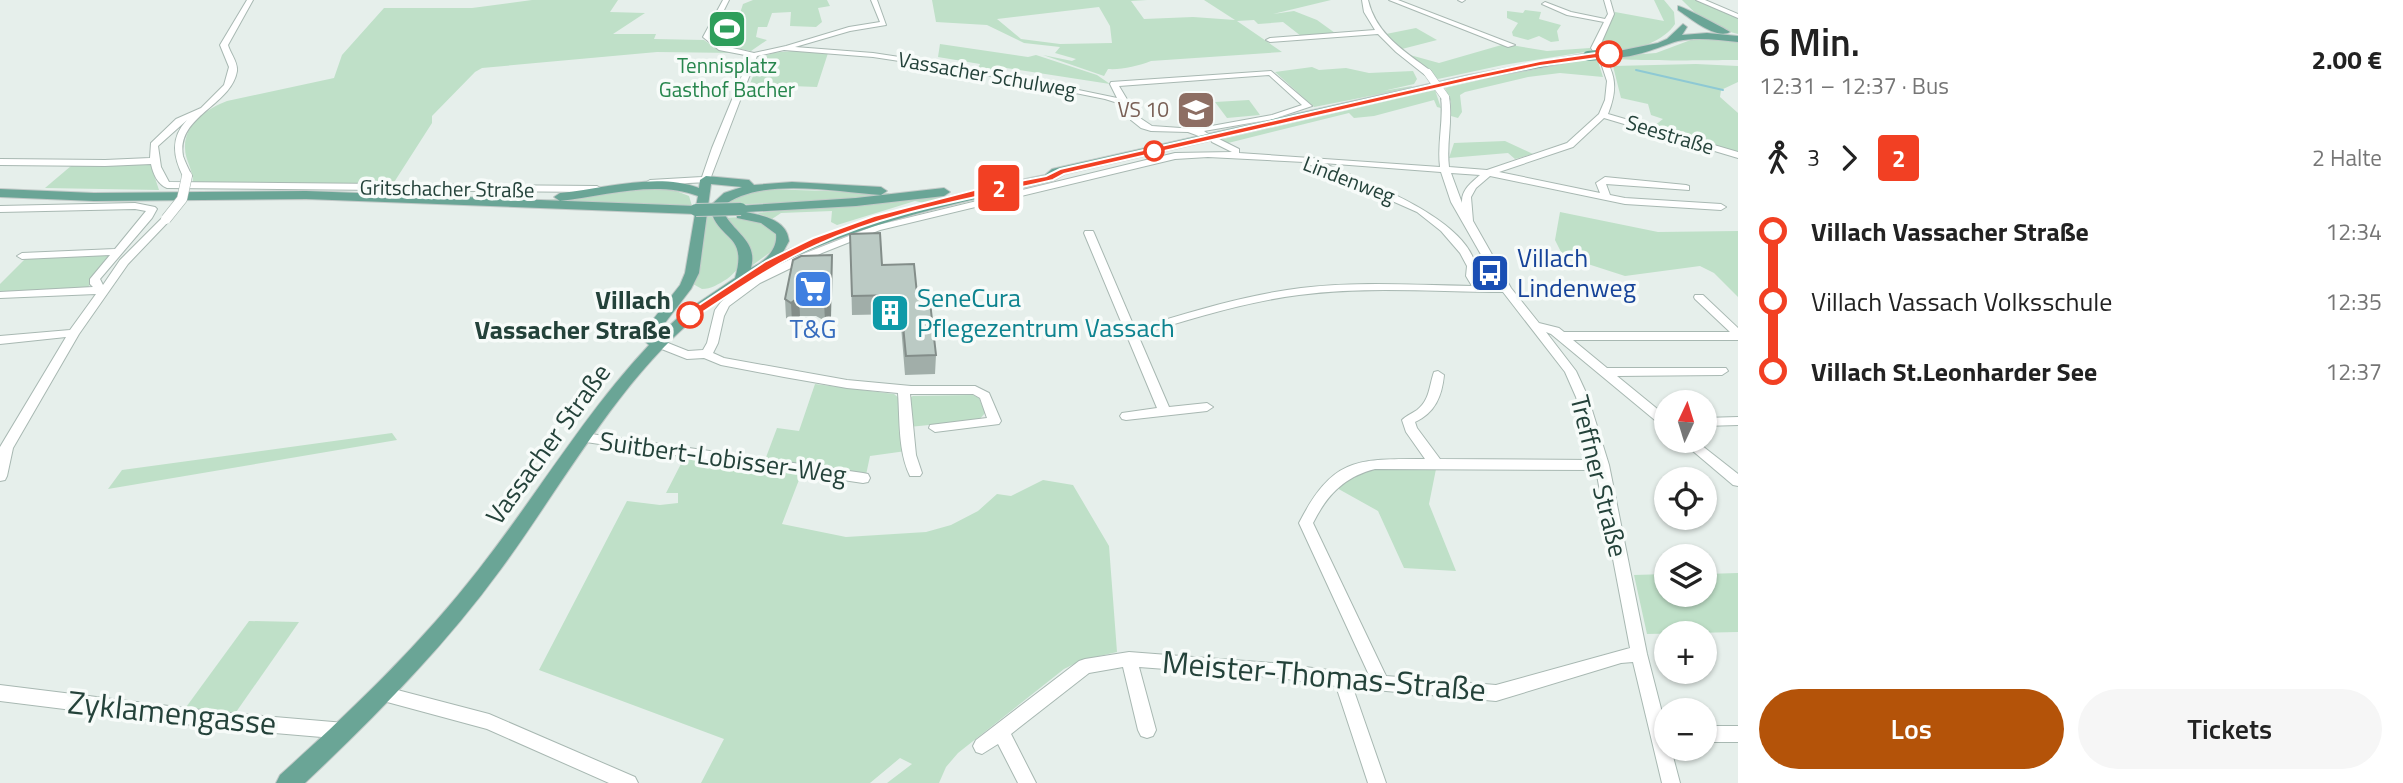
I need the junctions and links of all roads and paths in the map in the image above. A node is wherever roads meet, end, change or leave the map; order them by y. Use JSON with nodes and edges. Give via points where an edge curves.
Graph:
{"nodes":[{"id":1,"x":250,"y":0,"type":"edge"},
{"id":2,"x":726,"y":0,"type":"edge"},
{"id":3,"x":874,"y":0,"type":"edge"},
{"id":4,"x":1365,"y":0,"type":"edge"},
{"id":5,"x":1392,"y":0,"type":"edge"},
{"id":6,"x":1608,"y":0,"type":"edge"},
{"id":7,"x":1673,"y":0,"type":"edge"},
{"id":8,"x":1699,"y":0,"type":"edge"},
{"id":9,"x":1545,"y":4,"type":"dead end"},
{"id":10,"x":1681,"y":8,"type":"junction"},
{"id":11,"x":1738,"y":16,"type":"edge"},
{"id":12,"x":1607,"y":21,"type":"junction"},
{"id":13,"x":1683,"y":27,"type":"junction"},
{"id":14,"x":1379,"y":32,"type":"junction"},
{"id":15,"x":1738,"y":37,"type":"edge"},
{"id":16,"x":1673,"y":39,"type":"junction"},
{"id":17,"x":1270,"y":40,"type":"dead end"},
{"id":18,"x":1511,"y":45,"type":"dead end"},
{"id":19,"x":784,"y":48,"type":"junction"},
{"id":20,"x":754,"y":55,"type":"junction"},
{"id":21,"x":1428,"y":73,"type":"joint"},
{"id":22,"x":1445,"y":97,"type":"joint"},
{"id":23,"x":1125,"y":103,"type":"junction"},
{"id":24,"x":201,"y":110,"type":"junction"},
{"id":25,"x":1602,"y":115,"type":"junction"},
{"id":26,"x":1198,"y":130,"type":"junction"},
{"id":27,"x":1214,"y":140,"type":"junction"},
{"id":28,"x":1208,"y":154,"type":"junction"},
{"id":29,"x":1254,"y":155,"type":"junction"},
{"id":30,"x":1738,"y":155,"type":"edge"},
{"id":31,"x":1306,"y":159,"type":"junction"},
{"id":32,"x":154,"y":160,"type":"junction"},
{"id":33,"x":0,"y":162,"type":"edge"},
{"id":34,"x":1060,"y":172,"type":"junction"},
{"id":35,"x":1448,"y":172,"type":"junction"},
{"id":36,"x":1488,"y":173,"type":"junction"},
{"id":37,"x":706,"y":180,"type":"junction"},
{"id":38,"x":758,"y":185,"type":"junction"},
{"id":39,"x":978,"y":187,"type":"junction"},
{"id":40,"x":1686,"y":188,"type":"dead end"},
{"id":41,"x":0,"y":193,"type":"edge"},
{"id":42,"x":703,"y":194,"type":"junction"},
{"id":43,"x":1606,"y":197,"type":"junction"},
{"id":44,"x":502,"y":203,"type":"junction"},
{"id":45,"x":1721,"y":207,"type":"dead end"},
{"id":46,"x":0,"y":209,"type":"edge"},
{"id":47,"x":740,"y":212,"type":"junction"},
{"id":48,"x":1468,"y":221,"type":"junction"},
{"id":49,"x":1089,"y":233,"type":"dead end"},
{"id":50,"x":118,"y":252,"type":"junction"},
{"id":51,"x":22,"y":256,"type":"dead end"},
{"id":52,"x":770,"y":263,"type":"junction"},
{"id":53,"x":741,"y":280,"type":"junction"},
{"id":54,"x":686,"y":286,"type":"junction"},
{"id":55,"x":1480,"y":289,"type":"junction"},
{"id":56,"x":1506,"y":289,"type":"junction"},
{"id":57,"x":103,"y":290,"type":"junction"},
{"id":58,"x":720,"y":293,"type":"junction"},
{"id":59,"x":0,"y":295,"type":"edge"},
{"id":60,"x":1699,"y":297,"type":"dead end"},
{"id":61,"x":1536,"y":326,"type":"junction"},
{"id":62,"x":74,"y":333,"type":"junction"},
{"id":63,"x":1133,"y":333,"type":"junction"},
{"id":64,"x":1738,"y":335,"type":"edge"},
{"id":65,"x":1562,"y":336,"type":"junction"},
{"id":66,"x":0,"y":340,"type":"edge"},
{"id":67,"x":658,"y":343,"type":"junction"},
{"id":68,"x":706,"y":354,"type":"junction"},
{"id":69,"x":1722,"y":370,"type":"dead end"},
{"id":70,"x":1605,"y":372,"type":"junction"},
{"id":71,"x":1438,"y":375,"type":"dead end"},
{"id":72,"x":904,"y":390,"type":"junction"},
{"id":73,"x":1207,"y":407,"type":"dead end"},
{"id":74,"x":1165,"y":412,"type":"junction"},
{"id":75,"x":1654,"y":413,"type":"edge"},
{"id":76,"x":1126,"y":416,"type":"dead end"},
{"id":77,"x":1738,"y":421,"type":"edge"},
{"id":78,"x":1717,"y":422,"type":"edge"},
{"id":79,"x":935,"y":428,"type":"dead end"},
{"id":80,"x":584,"y":438,"type":"junction"},
{"id":81,"x":1702,"y":453,"type":"edge"},
{"id":82,"x":1435,"y":463,"type":"junction"},
{"id":83,"x":1602,"y":465,"type":"junction"},
{"id":84,"x":915,"y":473,"type":"dead end"},
{"id":85,"x":0,"y":476,"type":"edge"},
{"id":86,"x":863,"y":478,"type":"dead end"},
{"id":87,"x":1738,"y":481,"type":"edge"},
{"id":88,"x":1639,"y":654,"type":"junction"},
{"id":89,"x":1129,"y":659,"type":"junction"},
{"id":90,"x":1342,"y":680,"type":"junction"},
{"id":91,"x":1380,"y":682,"type":"junction"},
{"id":92,"x":0,"y":693,"type":"edge"},
{"id":93,"x":382,"y":694,"type":"junction"},
{"id":94,"x":1654,"y":707,"type":"edge"},
{"id":95,"x":1146,"y":730,"type":"dead end"},
{"id":96,"x":345,"y":731,"type":"junction"},
{"id":97,"x":1001,"y":733,"type":"junction"},
{"id":98,"x":1717,"y":734,"type":"edge"},
{"id":99,"x":1738,"y":734,"type":"edge"},
{"id":100,"x":982,"y":746,"type":"dead end"},
{"id":101,"x":1667,"y":761,"type":"edge"},
{"id":102,"x":288,"y":783,"type":"edge"},
{"id":103,"x":629,"y":783,"type":"edge"},
{"id":104,"x":1027,"y":783,"type":"edge"},
{"id":105,"x":1377,"y":783,"type":"edge"},
{"id":106,"x":1671,"y":783,"type":"edge"}],
"edges":[{"from":1,"to":24,"type":"street","via":[[224,45],[233,65],[232,75]]},
{"from":2,"to":20,"type":"street","via":[[707,37],[722,48]]},
{"from":3,"to":19,"type":"street","via":[[884,24]]},
{"from":4,"to":14,"type":"street","via":[[1369,18]]},
{"from":5,"to":18,"type":"street"},
{"from":6,"to":12,"type":"street","via":[[1611,14]]},
{"from":7,"to":10,"type":"main road"},
{"from":8,"to":11,"type":"street"},
{"from":9,"to":12,"type":"street"},
{"from":10,"to":13,"type":"main road"},
{"from":10,"to":15,"type":"main road","via":[[1706,25]]},
{"from":12,"to":25,"type":"street","via":[[1595,48],[1611,81]]},
{"from":13,"to":15,"type":"main road"},
{"from":13,"to":16,"type":"main road"},
{"from":14,"to":17,"type":"street"},
{"from":14,"to":21,"type":"street"},
{"from":15,"to":16,"type":"main road"},
{"from":16,"to":34,"type":"main road","bridge":true,"via":[[1648,48],[1469,78]]},
{"from":19,"to":20,"type":"street","name":"Vassacher Schulweg"},
{"from":19,"to":23,"type":"street","name":"Vassacher Schulweg","via":[[972,70]]},
{"from":20,"to":37,"type":"street"},
{"from":21,"to":22,"type":"street","bridge":true},
{"from":22,"to":35,"type":"street","name":"Treffner Straße","via":[[1443,139]]},
{"from":23,"to":26,"type":"street","name":"Vassacher Schulweg","via":[[1144,126]]},
{"from":23,"to":26,"type":"street","via":[[1114,84],[1271,73],[1308,106]]},
{"from":24,"to":32,"type":"street","via":[[159,138],[153,145]]},
{"from":24,"to":57,"type":"street","bridge":true,"via":[[177,144],[177,158],[187,176],[182,199]]},
{"from":25,"to":30,"type":"street","name":"Seestraße"},
{"from":25,"to":36,"type":"street","via":[[1570,145]]},
{"from":26,"to":27,"type":"street","name":"Vassacher Schulweg"},
{"from":27,"to":28,"type":"street","via":[[1216,150]]},
{"from":27,"to":29,"type":"street","name":"Vassacher Schulweg"},
{"from":28,"to":29,"type":"street","name":"Lindenweg"},
{"from":28,"to":68,"type":"street","name":"Lindenweg","via":[[1175,156],[877,228],[828,247],[782,267],[725,304]]},
{"from":29,"to":31,"type":"street","name":"Lindenweg"},
{"from":31,"to":35,"type":"street"},
{"from":31,"to":55,"type":"street","name":"Lindenweg","via":[[1405,201],[1434,219],[1465,252]]},
{"from":32,"to":33,"type":"street"},
{"from":32,"to":37,"type":"street","name":"Gritschacher Straße","via":[[161,181],[179,187],[554,191]]},
{"from":34,"to":39,"type":"main road"},
{"from":34,"to":52,"type":"main road","name":"Vassacher Straße","via":[[842,230]]},
{"from":35,"to":36,"type":"street"},
{"from":35,"to":48,"type":"street","name":"Treffner Straße","via":[[1450,192]]},
{"from":36,"to":43,"type":"street"},
{"from":36,"to":48,"type":"street","via":[[1467,192]]},
{"from":37,"to":38,"type":"main road"},
{"from":37,"to":42,"type":"main road"},
{"from":38,"to":39,"type":"main road","via":[[857,191]]},
{"from":38,"to":53,"type":"main road","via":[[728,194],[716,206],[719,220],[745,249]]},
{"from":39,"to":47,"type":"main road"},
{"from":40,"to":43,"type":"street","via":[[1605,180],[1601,183]]},
{"from":41,"to":44,"type":"main road","via":[[306,195]]},
{"from":42,"to":44,"type":"main road","via":[[690,188],[660,186]]},
{"from":42,"to":54,"type":"main road","via":[[695,262]]},
{"from":43,"to":45,"type":"street"},
{"from":44,"to":47,"type":"main road","bridge":true},
{"from":46,"to":50,"type":"street","via":[[152,209]]},
{"from":47,"to":52,"type":"main road","via":[[765,220],[782,233],[783,241]]},
{"from":48,"to":56,"type":"street","name":"Treffner Straße"},
{"from":49,"to":63,"type":"street"},
{"from":50,"to":51,"type":"street"},
{"from":50,"to":57,"type":"street","via":[[96,279],[95,284]]},
{"from":52,"to":53,"type":"main road","name":"Vassacher Straße"},
{"from":53,"to":58,"type":"main road","name":"Vassacher Straße"},
{"from":54,"to":58,"type":"main road"},
{"from":54,"to":67,"type":"main road","via":[[651,331],[649,339]]},
{"from":55,"to":56,"type":"street"},
{"from":55,"to":63,"type":"street","via":[[1300,292],[1212,309]]},
{"from":56,"to":61,"type":"street","name":"Treffner Straße"},
{"from":57,"to":59,"type":"street"},
{"from":57,"to":62,"type":"street"},
{"from":58,"to":67,"type":"main road","name":"Vassacher Straße"},
{"from":60,"to":64,"type":"street"},
{"from":61,"to":65,"type":"street"},
{"from":61,"to":83,"type":"street","name":"Treffner Straße","via":[[1570,371]]},
{"from":62,"to":66,"type":"street"},
{"from":62,"to":85,"type":"street","via":[[5,448]]},
{"from":63,"to":74,"type":"street"},
{"from":64,"to":65,"type":"street"},
{"from":65,"to":70,"type":"street"},
{"from":67,"to":68,"type":"street","via":[[687,355]]},
{"from":67,"to":80,"type":"main road","name":"Vassacher Straße"},
{"from":68,"to":72,"type":"street","via":[[823,382]]},
{"from":69,"to":70,"type":"street"},
{"from":70,"to":75,"type":"street"},
{"from":71,"to":82,"type":"street","via":[[1431,406],[1408,420]]},
{"from":72,"to":79,"type":"street","via":[[975,390],[985,396],[995,421]]},
{"from":72,"to":84,"type":"street"},
{"from":73,"to":74,"type":"street"},
{"from":74,"to":76,"type":"street"},
{"from":77,"to":78,"type":"street"},
{"from":80,"to":86,"type":"street","name":"Suitbert-Lobisser-Weg"},
{"from":80,"to":93,"type":"main road","name":"Vassacher Straße","via":[[484,578]]},
{"from":81,"to":87,"type":"street"},
{"from":82,"to":83,"type":"street"},
{"from":82,"to":91,"type":"street","via":[[1352,469],[1318,498],[1306,523]]},
{"from":83,"to":88,"type":"street","name":"Treffner Straße"},
{"from":88,"to":91,"type":"street","name":"Meister-Thomas-Straße","via":[[1496,694]]},
{"from":88,"to":94,"type":"street","name":"Treffner Straße"},
{"from":89,"to":90,"type":"street","name":"Meister-Thomas-Straße"},
{"from":89,"to":95,"type":"street","name":"Meister-Thomas-Straße"},
{"from":89,"to":97,"type":"street","name":"Meister-Thomas-Straße","via":[[1085,666]]},
{"from":90,"to":91,"type":"street","name":"Meister-Thomas-Straße"},
{"from":90,"to":105,"type":"street"},
{"from":92,"to":96,"type":"street","name":"Zyklamengasse"},
{"from":93,"to":96,"type":"main road","name":"Vassacher Straße"},
{"from":93,"to":103,"type":"street","via":[[489,722]]},
{"from":96,"to":102,"type":"main road","name":"Vassacher Straße"},
{"from":97,"to":100,"type":"street","name":"Meister-Thomas-Straße"},
{"from":97,"to":104,"type":"street"},
{"from":98,"to":99,"type":"street"},
{"from":101,"to":106,"type":"street","name":"Treffner Straße"}]}
